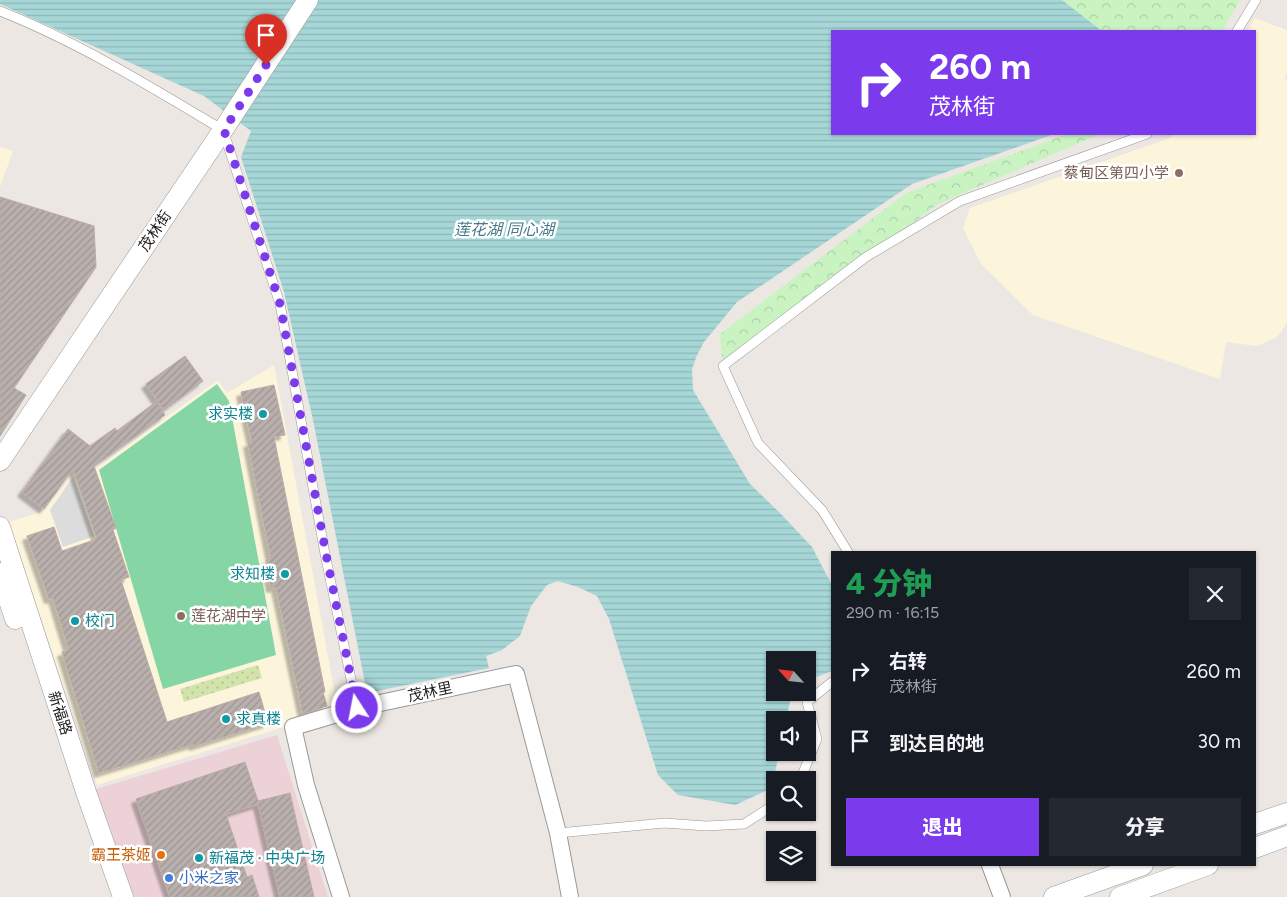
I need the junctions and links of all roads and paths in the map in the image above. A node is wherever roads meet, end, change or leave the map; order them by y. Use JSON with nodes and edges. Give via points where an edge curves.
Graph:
{"nodes":[{"id":1,"x":308,"y":0,"type":"edge"},
{"id":2,"x":1256,"y":0,"type":"edge"},
{"id":3,"x":0,"y":11,"type":"edge"},
{"id":4,"x":1238,"y":30,"type":"edge"},
{"id":5,"x":224,"y":130,"type":"junction"},
{"id":6,"x":1144,"y":135,"type":"edge"},
{"id":7,"x":0,"y":461,"type":"edge"},
{"id":8,"x":0,"y":527,"type":"edge"},
{"id":9,"x":847,"y":551,"type":"edge"},
{"id":10,"x":0,"y":573,"type":"edge"},
{"id":11,"x":831,"y":683,"type":"edge"},
{"id":12,"x":357,"y":708,"type":"junction"},
{"id":13,"x":804,"y":771,"type":"edge"},
{"id":14,"x":766,"y":810,"type":"edge"},
{"id":15,"x":1287,"y":813,"type":"edge"},
{"id":16,"x":1256,"y":824,"type":"edge"},
{"id":17,"x":558,"y":833,"type":"junction"},
{"id":18,"x":1287,"y":836,"type":"edge"},
{"id":19,"x":1256,"y":848,"type":"edge"},
{"id":20,"x":990,"y":866,"type":"edge"},
{"id":21,"x":1140,"y":866,"type":"edge"},
{"id":22,"x":1205,"y":866,"type":"edge"},
{"id":23,"x":109,"y":897,"type":"edge"},
{"id":24,"x":123,"y":897,"type":"edge"},
{"id":25,"x":341,"y":897,"type":"edge"},
{"id":26,"x":570,"y":897,"type":"edge"},
{"id":27,"x":1002,"y":897,"type":"edge"},
{"id":28,"x":1054,"y":897,"type":"edge"},
{"id":29,"x":1120,"y":897,"type":"edge"}],
"edges":[{"from":1,"to":5,"type":"street","name":"茂林街"},
{"from":2,"to":4,"type":"lane"},
{"from":3,"to":5,"type":"lane","via":[[32,24],[139,80]]},
{"from":5,"to":7,"type":"street","name":"茂林街"},
{"from":5,"to":12,"type":"lane","via":[[280,304]]},
{"from":6,"to":9,"type":"lane","via":[[960,201],[866,256],[723,366],[758,443],[822,510]]},
{"from":8,"to":24,"type":"street","name":"新福路"},
{"from":10,"to":23,"type":"street","name":"新福路"},
{"from":11,"to":13,"type":"lane","via":[[807,702],[817,739]]},
{"from":12,"to":17,"type":"street","name":"茂林里","via":[[516,674]]},
{"from":12,"to":25,"type":"street","name":"茂林里","via":[[293,727],[306,785]]},
{"from":14,"to":17,"type":"lane","via":[[744,824],[665,823]]},
{"from":15,"to":16,"type":"street"},
{"from":17,"to":26,"type":"street","name":"茂林里"},
{"from":18,"to":19,"type":"street"},
{"from":20,"to":27,"type":"street"},
{"from":21,"to":28,"type":"street"},
{"from":22,"to":29,"type":"street"}]}
